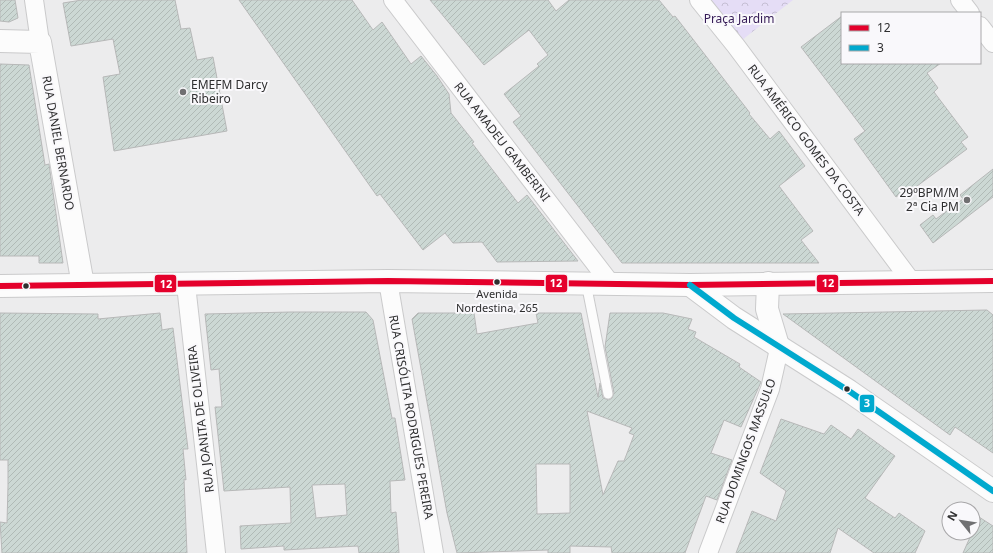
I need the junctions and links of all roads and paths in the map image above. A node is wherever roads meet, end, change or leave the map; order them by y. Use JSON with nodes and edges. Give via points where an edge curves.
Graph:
{"nodes":[{"id":1,"x":34,"y":0,"type":"edge"},
{"id":2,"x":394,"y":0,"type":"edge"},
{"id":3,"x":699,"y":0,"type":"edge"},
{"id":4,"x":960,"y":0,"type":"edge"},
{"id":5,"x":969,"y":12,"type":"edge"},
{"id":6,"x":981,"y":27,"type":"edge"},
{"id":7,"x":0,"y":41,"type":"edge"},
{"id":8,"x":40,"y":42,"type":"junction"},
{"id":9,"x":993,"y":43,"type":"edge"},
{"id":10,"x":388,"y":281,"type":"junction"},
{"id":11,"x":993,"y":281,"type":"edge"},
{"id":12,"x":911,"y":282,"type":"junction"},
{"id":13,"x":768,"y":283,"type":"junction"},
{"id":14,"x":586,"y":284,"type":"junction"},
{"id":15,"x":611,"y":284,"type":"junction"},
{"id":16,"x":83,"y":285,"type":"junction"},
{"id":17,"x":186,"y":285,"type":"junction"},
{"id":18,"x":690,"y":285,"type":"junction"},
{"id":19,"x":0,"y":286,"type":"edge"},
{"id":20,"x":779,"y":348,"type":"junction"},
{"id":21,"x":608,"y":394,"type":"dead end"},
{"id":22,"x":993,"y":491,"type":"edge"},
{"id":23,"x":216,"y":553,"type":"edge"},
{"id":24,"x":434,"y":553,"type":"edge"},
{"id":25,"x":708,"y":553,"type":"edge"}],
"edges":[{"from":1,"to":8,"type":"street","name":"RUA DANIEL BERNARDO"},
{"from":2,"to":15,"type":"street","name":"RUA AMADEU GAMBERINI"},
{"from":3,"to":12,"type":"street","name":"RUA AMÉRICO GOMES DA COSTA"},
{"from":4,"to":5,"type":"street"},
{"from":6,"to":9,"type":"street"},
{"from":7,"to":8,"type":"main road"},
{"from":8,"to":16,"type":"main road","name":"RUA DANIEL BERNARDO"},
{"from":10,"to":14,"type":"main road"},
{"from":10,"to":17,"type":"main road"},
{"from":10,"to":24,"type":"street","name":"RUA CRISÓLITA RODRIGUES PEREIRA"},
{"from":11,"to":12,"type":"main road"},
{"from":12,"to":13,"type":"main road"},
{"from":13,"to":18,"type":"main road"},
{"from":13,"to":20,"type":"main road","via":[[767,309]]},
{"from":14,"to":15,"type":"main road"},
{"from":14,"to":21,"type":"lane"},
{"from":15,"to":18,"type":"main road"},
{"from":16,"to":17,"type":"main road"},
{"from":16,"to":19,"type":"main road"},
{"from":17,"to":23,"type":"street","name":"RUA JOANITA DE OLIVEIRA"},
{"from":18,"to":20,"type":"main road"},
{"from":20,"to":22,"type":"main road","via":[[849,391]]},
{"from":20,"to":25,"type":"street","name":"RUA DOMINGOS MASSULO","via":[[770,389]]}]}
